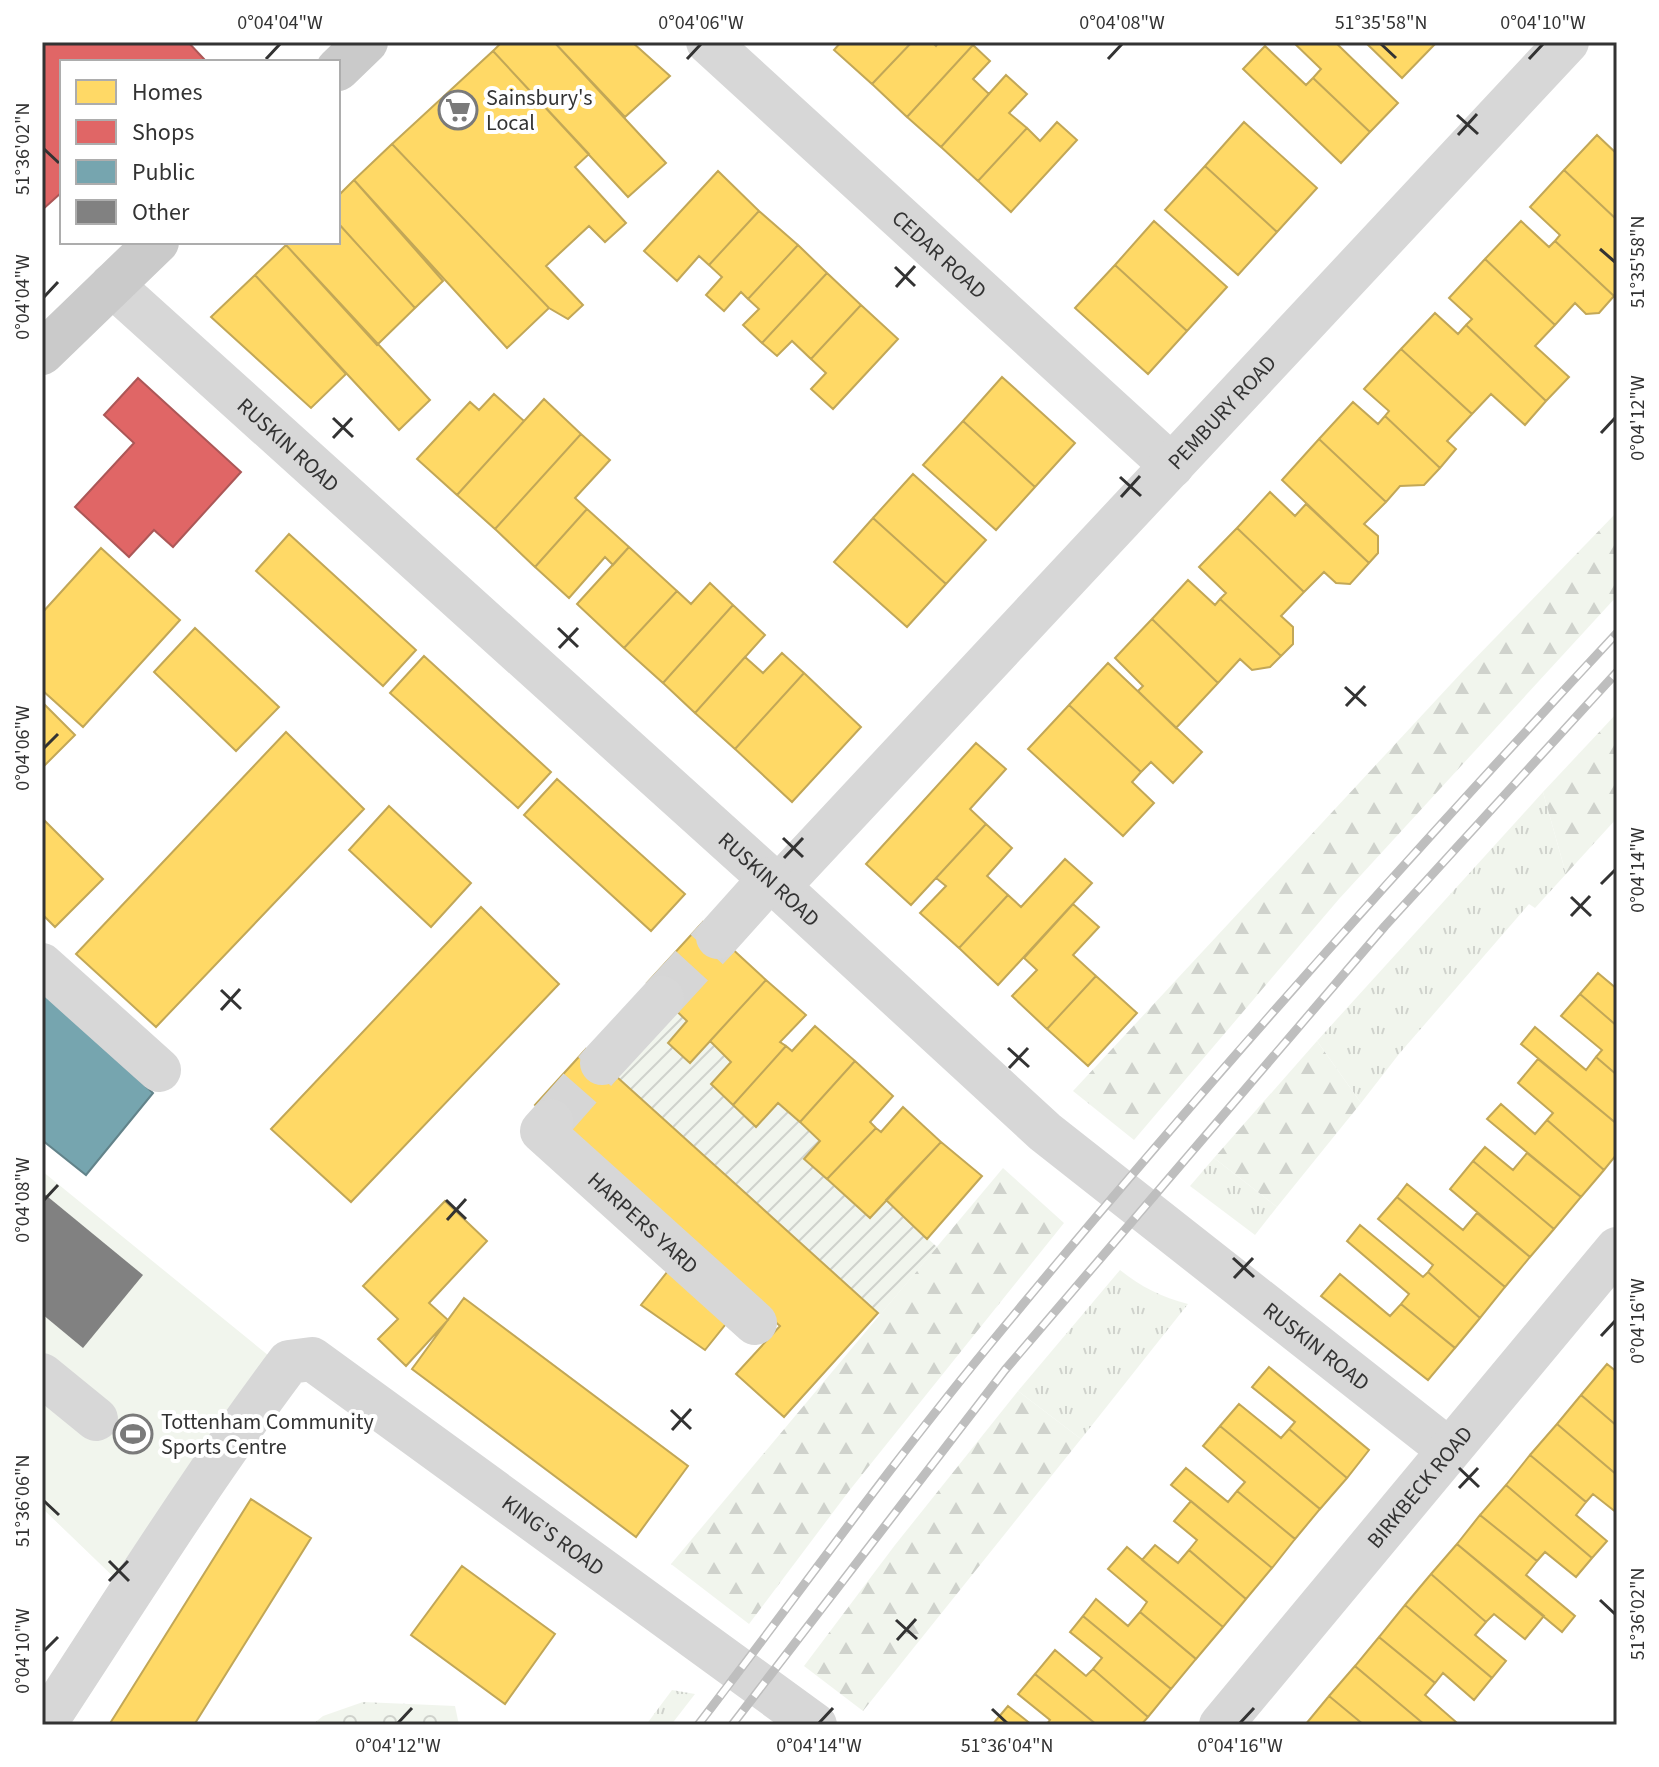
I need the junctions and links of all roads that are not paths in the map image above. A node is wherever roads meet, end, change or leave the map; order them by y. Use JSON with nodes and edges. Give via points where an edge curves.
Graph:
{"nodes":[{"id":1,"x":366,"y":42,"type":"edge"},
{"id":2,"x":708,"y":42,"type":"edge"},
{"id":3,"x":1567,"y":42,"type":"edge"},
{"id":4,"x":340,"y":67,"type":"edge"},
{"id":5,"x":155,"y":244,"type":"edge"},
{"id":6,"x":112,"y":285,"type":"junction"},
{"id":7,"x":42,"y":353,"type":"edge"},
{"id":8,"x":1172,"y":466,"type":"junction"},
{"id":9,"x":774,"y":883,"type":"junction"},
{"id":10,"x":718,"y":937,"type":"tunnel mouth"},
{"id":11,"x":42,"y":965,"type":"edge"},
{"id":12,"x":662,"y":998,"type":"tunnel mouth"},
{"id":13,"x":602,"y":1063,"type":"tunnel mouth"},
{"id":14,"x":159,"y":1070,"type":"dead end"},
{"id":15,"x":551,"y":1121,"type":"dead end"},
{"id":16,"x":1617,"y":1249,"type":"edge"},
{"id":17,"x":755,"y":1323,"type":"dead end"},
{"id":18,"x":42,"y":1375,"type":"edge"},
{"id":19,"x":96,"y":1419,"type":"dead end"},
{"id":20,"x":1449,"y":1450,"type":"junction"},
{"id":21,"x":44,"y":1725,"type":"edge"},
{"id":22,"x":815,"y":1725,"type":"edge"},
{"id":23,"x":1221,"y":1725,"type":"edge"}],
"edges":[{"from":1,"to":4,"type":"main road"},
{"from":2,"to":8,"type":"street","name":"CEDAR ROAD"},
{"from":3,"to":8,"type":"street","name":"PEMBURY ROAD"},
{"from":5,"to":6,"type":"main road"},
{"from":6,"to":7,"type":"main road"},
{"from":6,"to":9,"type":"street","name":"RUSKIN ROAD"},
{"from":8,"to":9,"type":"street","name":"PEMBURY ROAD"},
{"from":9,"to":10,"type":"street"},
{"from":9,"to":20,"type":"street","name":"RUSKIN ROAD","via":[[1055,1140]]},
{"from":11,"to":14,"type":"street"},
{"from":12,"to":13,"type":"street"},
{"from":15,"to":17,"type":"street","name":"HARPERS YARD","via":[[542,1131]]},
{"from":16,"to":20,"type":"street","name":"BIRKBECK ROAD"},
{"from":18,"to":19,"type":"street"},
{"from":20,"to":23,"type":"street","name":"BIRKBECK ROAD"},
{"from":21,"to":22,"type":"street","name":"KING'S ROAD","via":[[289,1362],[312,1359]]}]}
